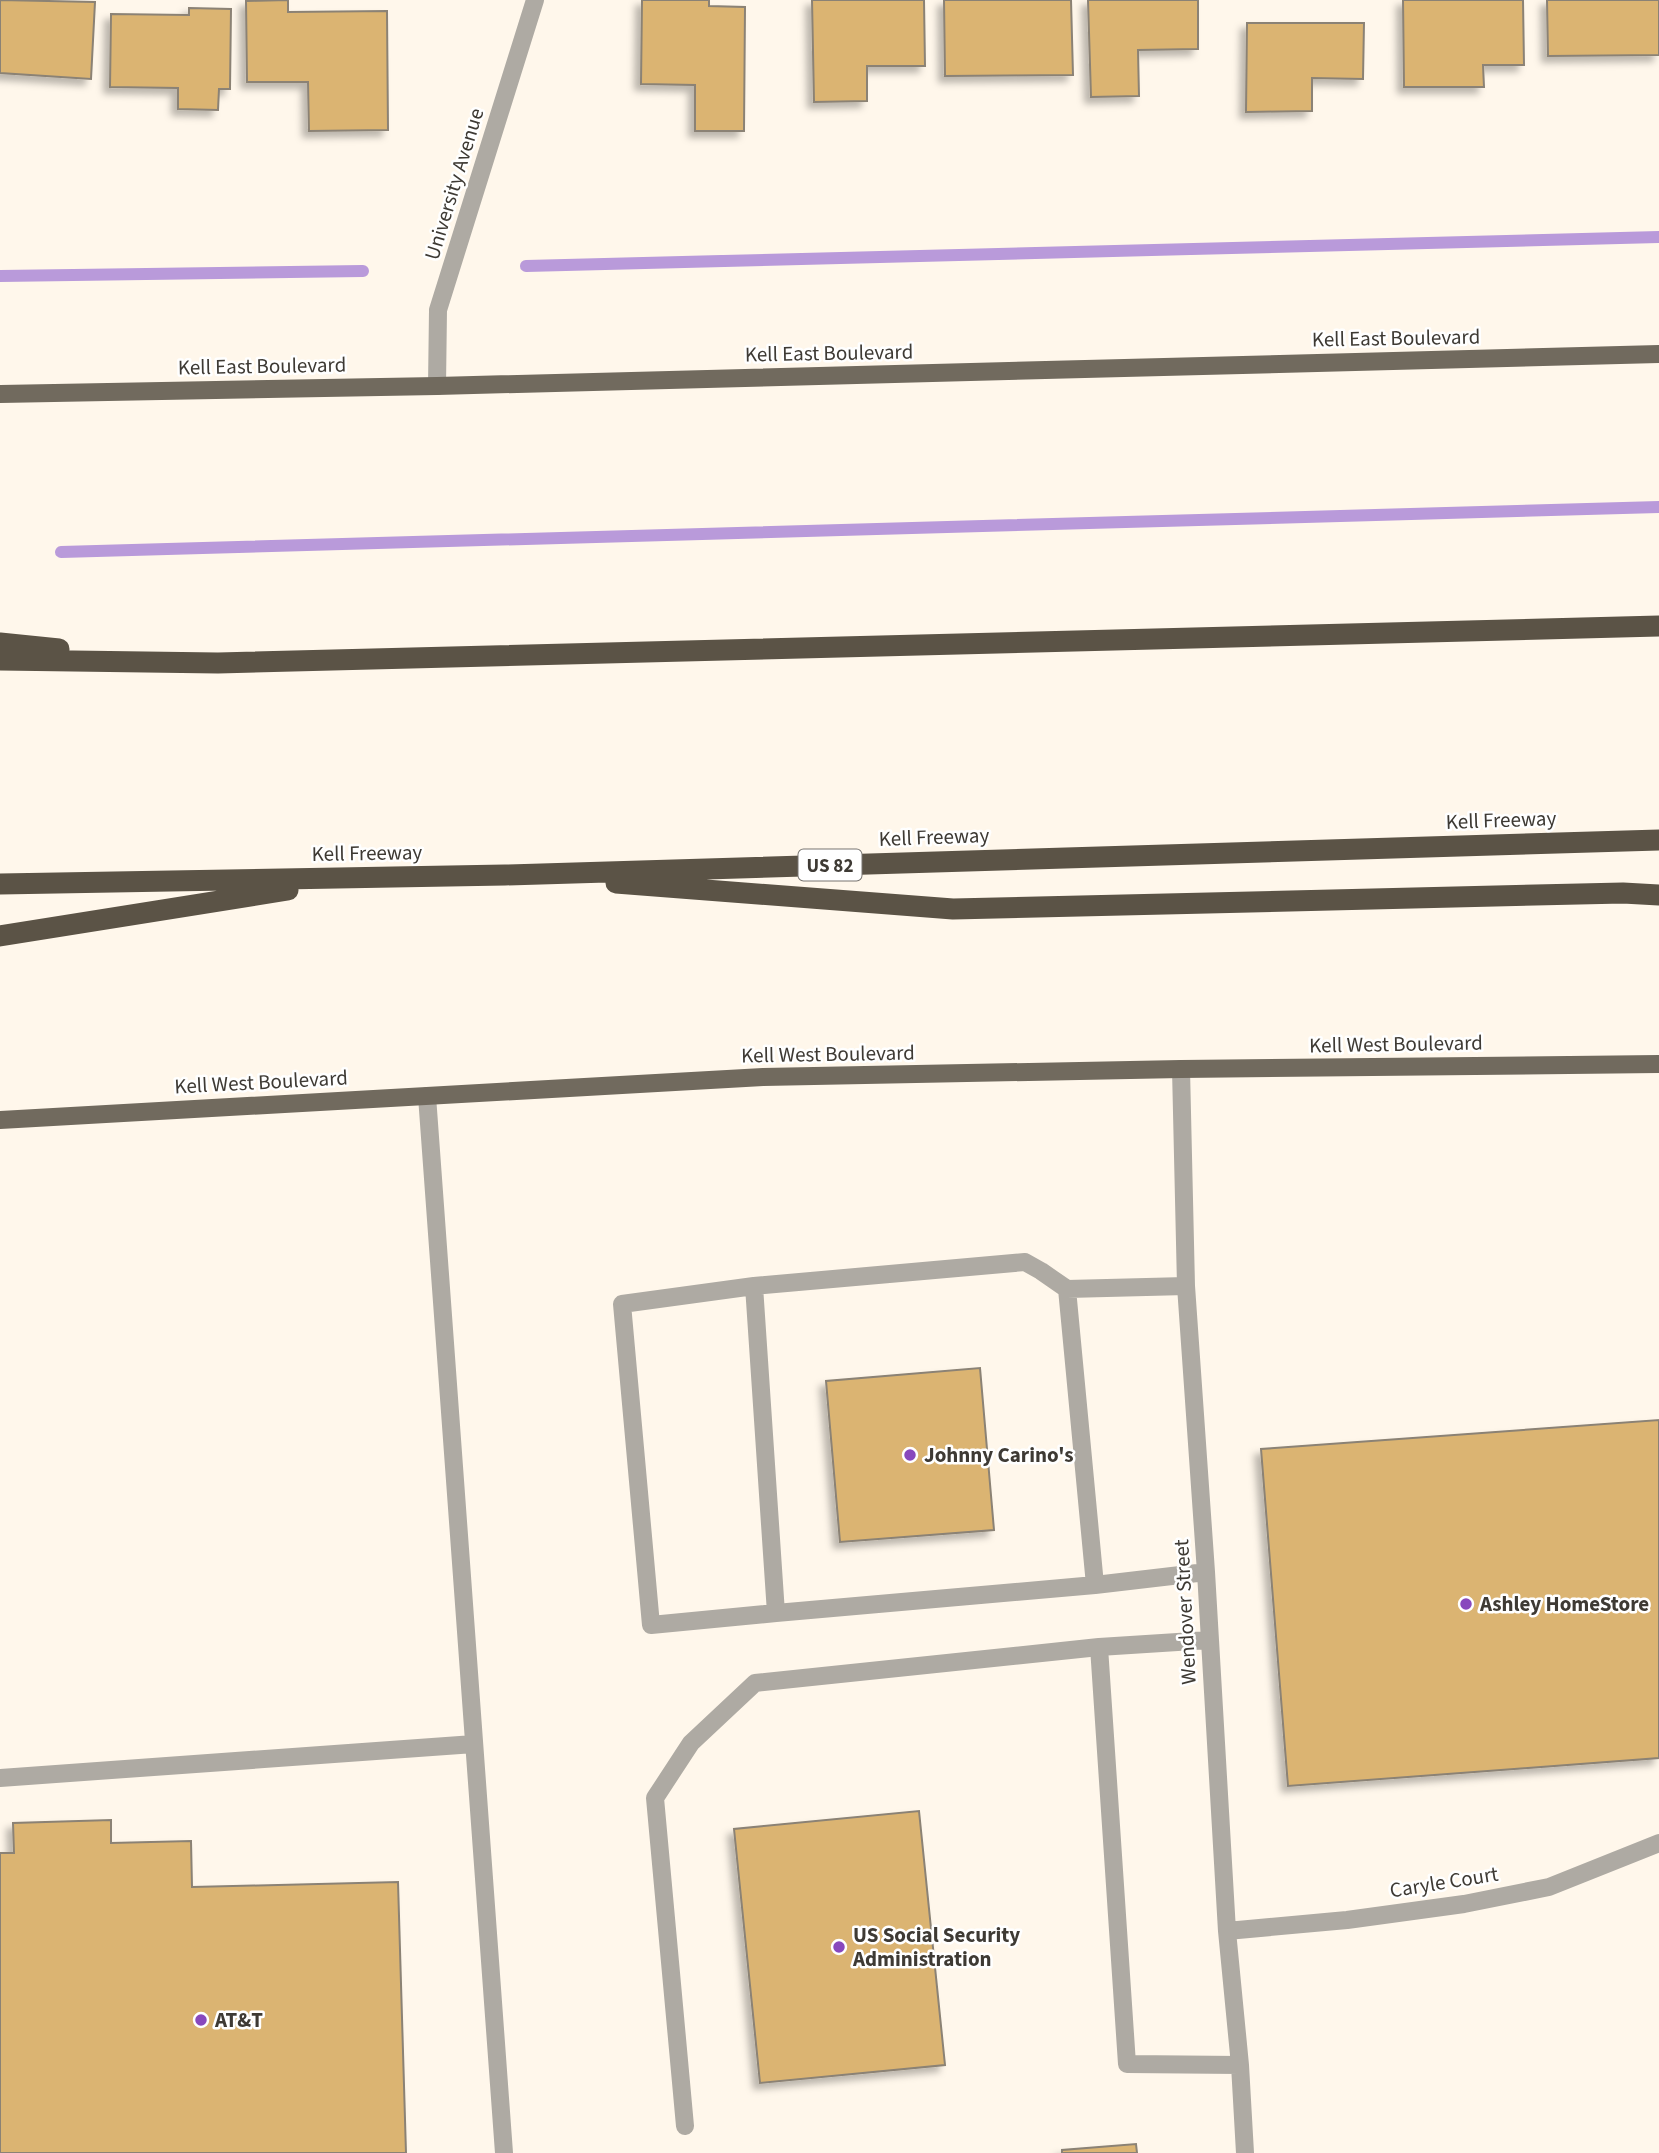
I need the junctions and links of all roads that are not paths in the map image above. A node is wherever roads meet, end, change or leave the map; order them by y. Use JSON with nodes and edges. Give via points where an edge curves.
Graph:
{"nodes":[{"id":1,"x":535,"y":0,"type":"edge"},
{"id":2,"x":1659,"y":354,"type":"edge"},
{"id":3,"x":437,"y":386,"type":"junction"},
{"id":4,"x":0,"y":394,"type":"edge"},
{"id":5,"x":1659,"y":626,"type":"edge"},
{"id":6,"x":0,"y":643,"type":"edge"},
{"id":7,"x":0,"y":660,"type":"edge"},
{"id":8,"x":218,"y":663,"type":"junction"},
{"id":9,"x":1659,"y":840,"type":"edge"},
{"id":10,"x":505,"y":875,"type":"junction"},
{"id":11,"x":364,"y":878,"type":"junction"},
{"id":12,"x":0,"y":884,"type":"edge"},
{"id":13,"x":1659,"y":895,"type":"edge"},
{"id":14,"x":0,"y":936,"type":"edge"},
{"id":15,"x":1659,"y":1064,"type":"edge"},
{"id":16,"x":1181,"y":1069,"type":"junction"},
{"id":17,"x":427,"y":1096,"type":"junction"},
{"id":18,"x":0,"y":1120,"type":"edge"},
{"id":19,"x":754,"y":1286,"type":"junction"},
{"id":20,"x":1186,"y":1286,"type":"junction"},
{"id":21,"x":1067,"y":1289,"type":"junction"},
{"id":22,"x":1206,"y":1572,"type":"junction"},
{"id":23,"x":1095,"y":1585,"type":"junction"},
{"id":24,"x":776,"y":1613,"type":"junction"},
{"id":25,"x":1209,"y":1640,"type":"junction"},
{"id":26,"x":1099,"y":1647,"type":"junction"},
{"id":27,"x":474,"y":1744,"type":"junction"},
{"id":28,"x":0,"y":1778,"type":"edge"},
{"id":29,"x":1659,"y":1843,"type":"edge"},
{"id":30,"x":1227,"y":1931,"type":"junction"},
{"id":31,"x":1240,"y":2065,"type":"junction"},
{"id":32,"x":685,"y":2126,"type":"dead end"},
{"id":33,"x":504,"y":2153,"type":"edge"},
{"id":34,"x":1245,"y":2153,"type":"edge"}],
"edges":[{"from":1,"to":3,"type":"street","name":"University Avenue","via":[[438,310]]},
{"from":2,"to":3,"type":"main road","name":"Kell East Boulevard"},
{"from":3,"to":4,"type":"main road","name":"Kell East Boulevard"},
{"from":5,"to":8,"type":"highway"},
{"from":6,"to":8,"type":"highway"},
{"from":7,"to":8,"type":"highway"},
{"from":9,"to":10,"type":"highway","name":"Kell Freeway","number":"US 82"},
{"from":10,"to":11,"type":"highway","name":"Kell Freeway","number":"US 82"},
{"from":10,"to":13,"type":"highway","via":[[953,909]]},
{"from":11,"to":12,"type":"highway","name":"Kell Freeway","number":"US 82"},
{"from":11,"to":14,"type":"highway"},
{"from":15,"to":16,"type":"main road","name":"Kell West Boulevard"},
{"from":16,"to":17,"type":"main road","name":"Kell West Boulevard","via":[[763,1077]]},
{"from":16,"to":20,"type":"street","name":"Wendover Street"},
{"from":17,"to":18,"type":"main road","name":"Kell West Boulevard"},
{"from":17,"to":27,"type":"street"},
{"from":19,"to":21,"type":"street","via":[[1025,1262]]},
{"from":19,"to":24,"type":"street"},
{"from":19,"to":24,"type":"street","via":[[622,1304],[651,1625]]},
{"from":20,"to":21,"type":"street"},
{"from":20,"to":22,"type":"street","name":"Wendover Street"},
{"from":21,"to":23,"type":"street"},
{"from":22,"to":23,"type":"street"},
{"from":22,"to":25,"type":"street","name":"Wendover Street"},
{"from":23,"to":24,"type":"street"},
{"from":25,"to":26,"type":"street"},
{"from":25,"to":30,"type":"street","name":"Wendover Street"},
{"from":26,"to":31,"type":"street","via":[[1127,2064]]},
{"from":26,"to":32,"type":"street","via":[[755,1683],[691,1743],[655,1798]]},
{"from":27,"to":28,"type":"street"},
{"from":27,"to":33,"type":"street"},
{"from":29,"to":30,"type":"street","name":"Caryle Court","via":[[1549,1887],[1348,1920]]},
{"from":30,"to":31,"type":"street","name":"Wendover Street"},
{"from":31,"to":34,"type":"street","name":"Wendover Street"}]}
